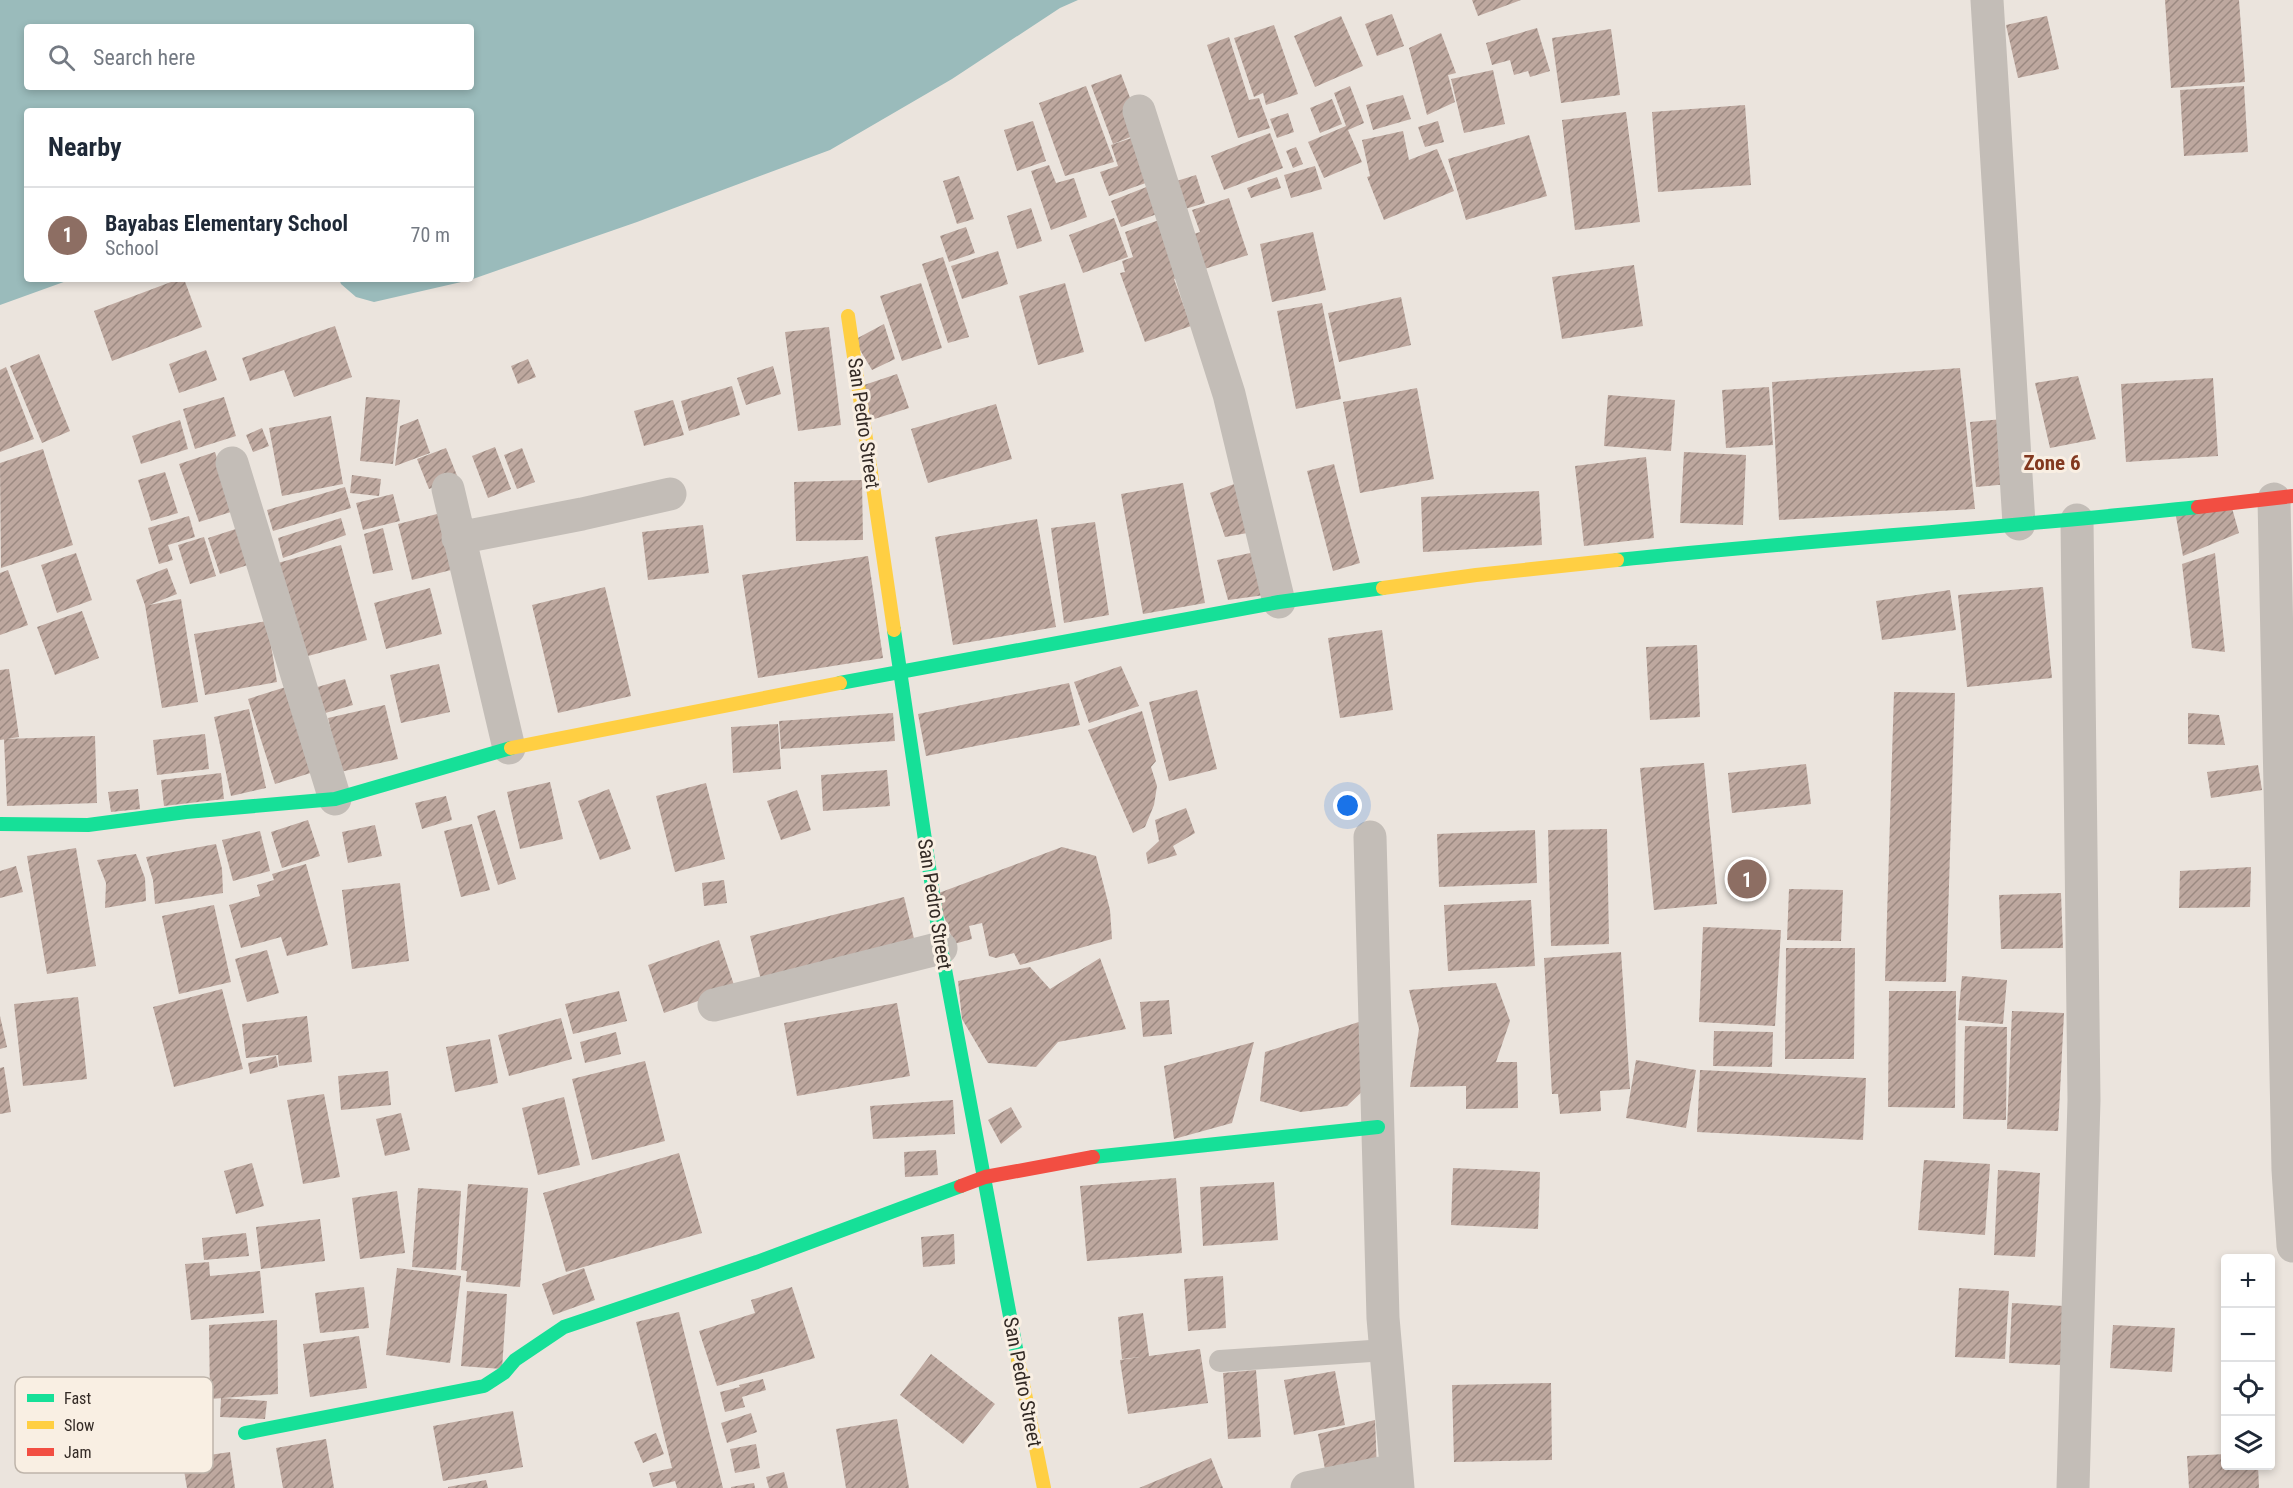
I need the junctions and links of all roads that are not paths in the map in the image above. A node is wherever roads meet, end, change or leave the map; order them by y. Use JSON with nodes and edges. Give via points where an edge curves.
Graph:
{"nodes":[{"id":1,"x":1987,"y":0,"type":"edge"},
{"id":2,"x":1139,"y":111,"type":"dead end"},
{"id":3,"x":848,"y":316,"type":"dead end"},
{"id":4,"x":232,"y":463,"type":"dead end"},
{"id":5,"x":448,"y":489,"type":"dead end"},
{"id":6,"x":670,"y":494,"type":"dead end"},
{"id":7,"x":2284,"y":498,"type":"edge"},
{"id":8,"x":2077,"y":520,"type":"junction"},
{"id":9,"x":2019,"y":524,"type":"junction"},
{"id":10,"x":458,"y":538,"type":"junction"},
{"id":11,"x":1279,"y":602,"type":"junction"},
{"id":12,"x":900,"y":671,"type":"junction"},
{"id":13,"x":509,"y":748,"type":"junction"},
{"id":14,"x":336,"y":799,"type":"junction"},
{"id":15,"x":0,"y":824,"type":"edge"},
{"id":16,"x":1370,"y":837,"type":"dead end"},
{"id":17,"x":941,"y":948,"type":"junction"},
{"id":18,"x":714,"y":1005,"type":"dead end"},
{"id":19,"x":1378,"y":1127,"type":"junction"},
{"id":20,"x":985,"y":1177,"type":"junction"},
{"id":21,"x":2293,"y":1246,"type":"edge"},
{"id":22,"x":1386,"y":1350,"type":"junction"},
{"id":23,"x":1220,"y":1361,"type":"dead end"},
{"id":24,"x":245,"y":1433,"type":"dead end"},
{"id":25,"x":1397,"y":1479,"type":"edge"},
{"id":26,"x":1044,"y":1488,"type":"edge"},
{"id":27,"x":1307,"y":1488,"type":"edge"},
{"id":28,"x":2073,"y":1488,"type":"edge"}],
"edges":[{"from":1,"to":9,"type":"street"},
{"from":2,"to":11,"type":"street","via":[[1229,394]]},
{"from":3,"to":12,"type":"street","name":"San Pedro Street"},
{"from":4,"to":14,"type":"street"},
{"from":5,"to":10,"type":"street"},
{"from":6,"to":10,"type":"street"},
{"from":7,"to":8,"type":"street"},
{"from":7,"to":21,"type":"street","via":[[2288,1170]]},
{"from":8,"to":9,"type":"street"},
{"from":8,"to":28,"type":"street","via":[[2084,1100]]},
{"from":9,"to":11,"type":"street","via":[[1488,573]]},
{"from":10,"to":13,"type":"street"},
{"from":11,"to":12,"type":"street"},
{"from":12,"to":13,"type":"street"},
{"from":12,"to":17,"type":"street","name":"San Pedro Street"},
{"from":13,"to":14,"type":"street"},
{"from":14,"to":15,"type":"street","via":[[88,825]]},
{"from":16,"to":19,"type":"street"},
{"from":17,"to":18,"type":"street"},
{"from":17,"to":20,"type":"street","name":"San Pedro Street"},
{"from":19,"to":20,"type":"street","via":[[1074,1159]]},
{"from":19,"to":22,"type":"street"},
{"from":20,"to":24,"type":"street","via":[[757,1262],[564,1327],[484,1386]]},
{"from":20,"to":26,"type":"street","name":"San Pedro Street"},
{"from":22,"to":23,"type":"lane"},
{"from":22,"to":25,"type":"street"},
{"from":25,"to":27,"type":"street"}]}
